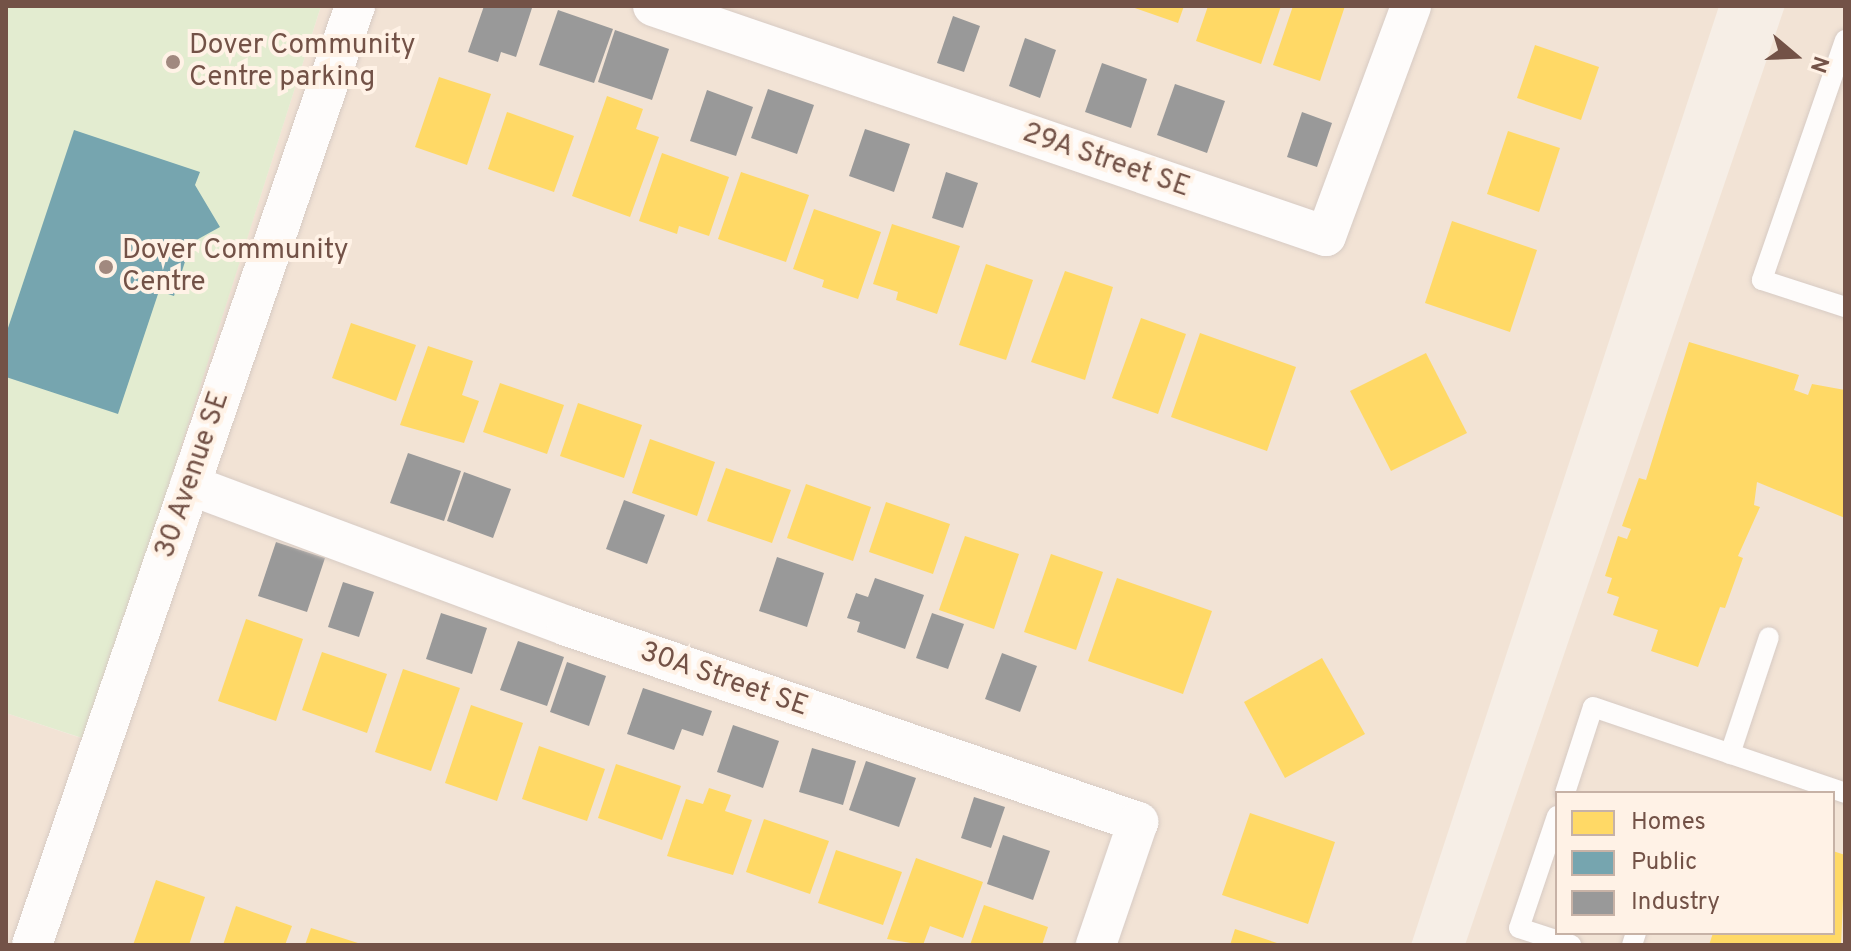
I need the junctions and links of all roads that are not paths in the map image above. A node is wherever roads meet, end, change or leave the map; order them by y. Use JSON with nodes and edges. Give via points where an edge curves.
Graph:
{"nodes":[{"id":1,"x":355,"y":6,"type":"edge"},
{"id":2,"x":653,"y":6,"type":"edge"},
{"id":3,"x":1411,"y":6,"type":"edge"},
{"id":4,"x":1845,"y":40,"type":"edge"},
{"id":5,"x":1845,"y":307,"type":"edge"},
{"id":6,"x":190,"y":485,"type":"junction"},
{"id":7,"x":1769,"y":637,"type":"dead end"},
{"id":8,"x":1730,"y":754,"type":"junction"},
{"id":9,"x":1566,"y":791,"type":"edge"},
{"id":10,"x":1845,"y":793,"type":"edge"},
{"id":11,"x":1555,"y":822,"type":"edge"},
{"id":12,"x":32,"y":945,"type":"edge"},
{"id":13,"x":1096,"y":945,"type":"edge"},
{"id":14,"x":1571,"y":945,"type":"edge"}],
"edges":[{"from":1,"to":6,"type":"street","name":"30 Avenue SE"},
{"from":2,"to":3,"type":"street","name":"29A Street SE","via":[[1326,236]]},
{"from":4,"to":5,"type":"lane","via":[[1762,280]]},
{"from":6,"to":12,"type":"street","name":"30 Avenue SE"},
{"from":6,"to":13,"type":"street","name":"30A Street SE","via":[[567,626],[1138,822]]},
{"from":7,"to":8,"type":"lane"},
{"from":8,"to":9,"type":"lane","via":[[1593,707]]},
{"from":8,"to":10,"type":"lane"},
{"from":11,"to":14,"type":"lane","via":[[1519,928]]}]}
